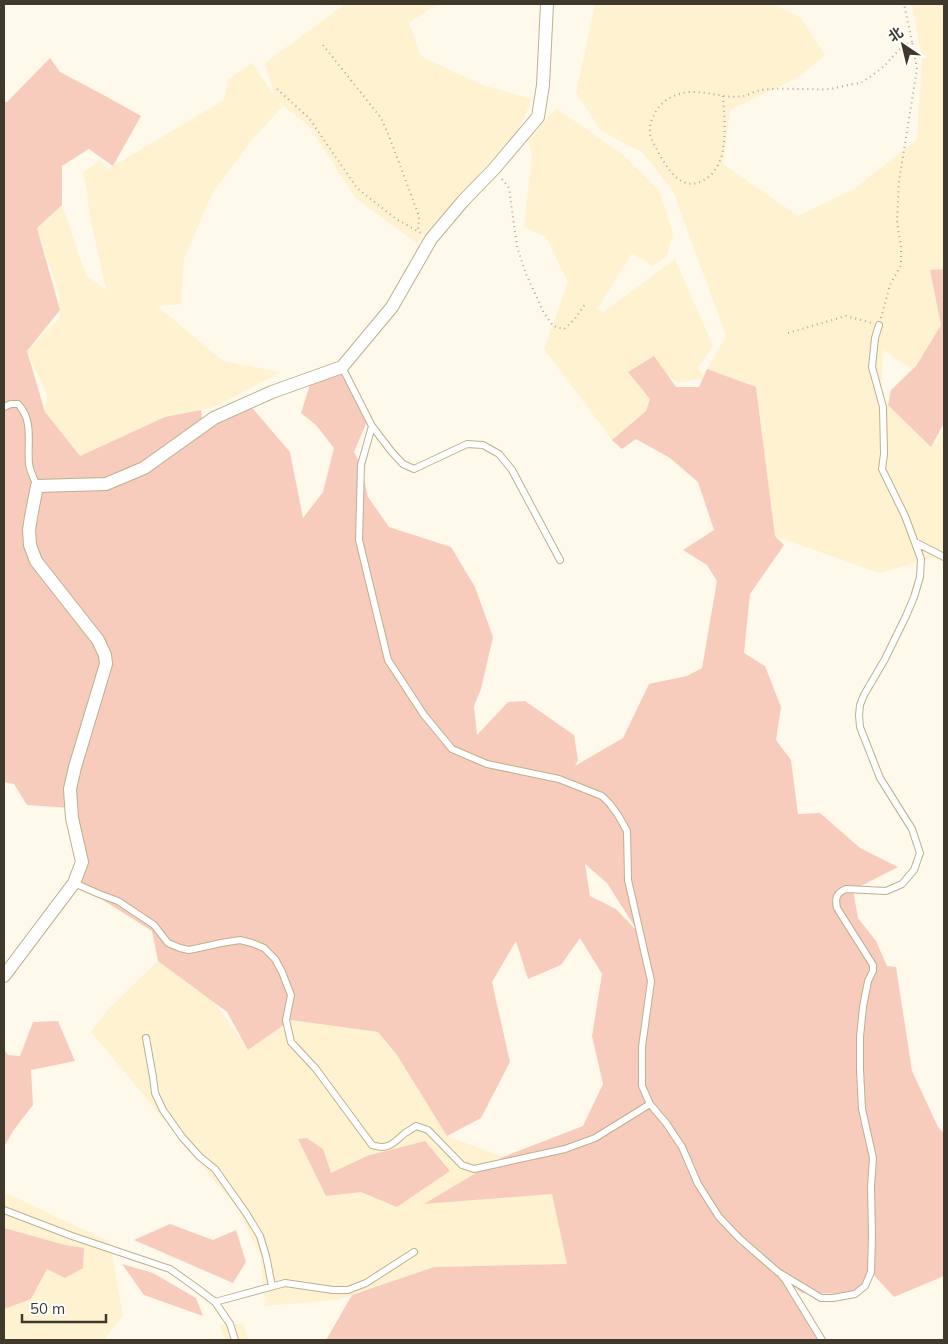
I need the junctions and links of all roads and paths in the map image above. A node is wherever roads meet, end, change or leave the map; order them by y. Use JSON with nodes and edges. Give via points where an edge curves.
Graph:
{"nodes":[{"id":1,"x":548,"y":4,"type":"edge"},
{"id":2,"x":904,"y":4,"type":"edge"},
{"id":3,"x":912,"y":42,"type":"junction"},
{"id":4,"x":323,"y":45,"type":"dead end"},
{"id":5,"x":277,"y":89,"type":"dead end"},
{"id":6,"x":723,"y":96,"type":"junction"},
{"id":7,"x":494,"y":169,"type":"junction"},
{"id":8,"x":418,"y":231,"type":"junction"},
{"id":9,"x":431,"y":239,"type":"junction"},
{"id":10,"x":586,"y":302,"type":"dead end"},
{"id":11,"x":879,"y":325,"type":"junction"},
{"id":12,"x":788,"y":333,"type":"dead end"},
{"id":13,"x":342,"y":367,"type":"junction"},
{"id":14,"x":4,"y":407,"type":"edge"},
{"id":15,"x":372,"y":426,"type":"junction"},
{"id":16,"x":37,"y":486,"type":"junction"},
{"id":17,"x":915,"y":542,"type":"junction"},
{"id":18,"x":944,"y":557,"type":"edge"},
{"id":19,"x":560,"y":560,"type":"dead end"},
{"id":20,"x":74,"y":883,"type":"junction"},
{"id":21,"x":4,"y":976,"type":"edge"},
{"id":22,"x":146,"y":1038,"type":"dead end"},
{"id":23,"x":650,"y":1104,"type":"junction"},
{"id":24,"x":4,"y":1210,"type":"edge"},
{"id":25,"x":414,"y":1252,"type":"dead end"},
{"id":26,"x":778,"y":1272,"type":"junction"},
{"id":27,"x":272,"y":1286,"type":"junction"},
{"id":28,"x":215,"y":1302,"type":"junction"},
{"id":29,"x":235,"y":1340,"type":"edge"},
{"id":30,"x":822,"y":1340,"type":"edge"}],
"edges":[{"from":1,"to":7,"type":"street","via":[[538,117]]},
{"from":2,"to":3,"type":"path"},
{"from":3,"to":6,"type":"path","via":[[903,45],[886,64],[862,82],[828,90],[760,90],[743,96]]},
{"from":3,"to":11,"type":"path","via":[[917,69],[899,181],[897,221],[901,265],[890,285]]},
{"from":4,"to":8,"type":"path","via":[[382,118],[419,216]]},
{"from":5,"to":8,"type":"path","via":[[309,118],[357,188],[396,219]]},
{"from":6,"to":6,"type":"path","via":[[690,92],[668,98],[652,117],[651,138],[662,159],[678,180],[686,184],[702,182],[718,166],[723,150]]},
{"from":7,"to":9,"type":"street"},
{"from":7,"to":10,"type":"path","via":[[508,188],[517,247],[526,274],[552,326],[564,329]]},
{"from":8,"to":9,"type":"path"},
{"from":9,"to":13,"type":"street","via":[[392,307]]},
{"from":11,"to":12,"type":"path","via":[[846,316]]},
{"from":11,"to":17,"type":"lane","via":[[872,367],[883,407],[882,469]]},
{"from":13,"to":15,"type":"lane"},
{"from":13,"to":16,"type":"street","via":[[272,392],[214,418],[144,468],[106,484]]},
{"from":14,"to":16,"type":"lane","via":[[18,404],[28,419],[29,466]]},
{"from":15,"to":19,"type":"lane","via":[[403,464],[414,469],[467,444],[483,445],[498,454],[512,470]]},
{"from":15,"to":23,"type":"lane","via":[[361,465],[359,540],[388,660],[424,715],[452,749],[487,764],[559,779],[602,796],[627,831],[628,880],[651,981],[642,1047],[642,1086]]},
{"from":16,"to":20,"type":"street","via":[[29,530],[36,561],[98,640],[106,664],[70,789],[72,818],[82,862]]},
{"from":17,"to":18,"type":"lane"},
{"from":17,"to":26,"type":"lane","via":[[921,560],[914,597],[864,695],[859,715],[860,727],[880,778],[912,829],[920,853],[914,870],[902,884],[886,890],[846,889],[840,892],[836,902],[873,966],[860,1037],[862,1109],[873,1158],[871,1272],[864,1286],[854,1294],[821,1298]]},
{"from":20,"to":21,"type":"street"},
{"from":20,"to":23,"type":"lane","via":[[118,901],[154,926],[168,943],[180,948],[189,950],[240,940],[264,948],[282,972],[291,995],[286,1020],[291,1042],[316,1069],[372,1145],[394,1144],[416,1126],[428,1130],[462,1165],[474,1169],[572,1147],[595,1138]]},
{"from":22,"to":27,"type":"lane","via":[[155,1093],[182,1137],[215,1170],[260,1236]]},
{"from":23,"to":26,"type":"lane","via":[[682,1147],[698,1184],[719,1217]]},
{"from":24,"to":28,"type":"lane","via":[[170,1269]]},
{"from":25,"to":27,"type":"lane","via":[[366,1283],[348,1290],[291,1284]]},
{"from":26,"to":30,"type":"lane"},
{"from":27,"to":28,"type":"lane"},
{"from":28,"to":29,"type":"lane","via":[[230,1324]]}]}
